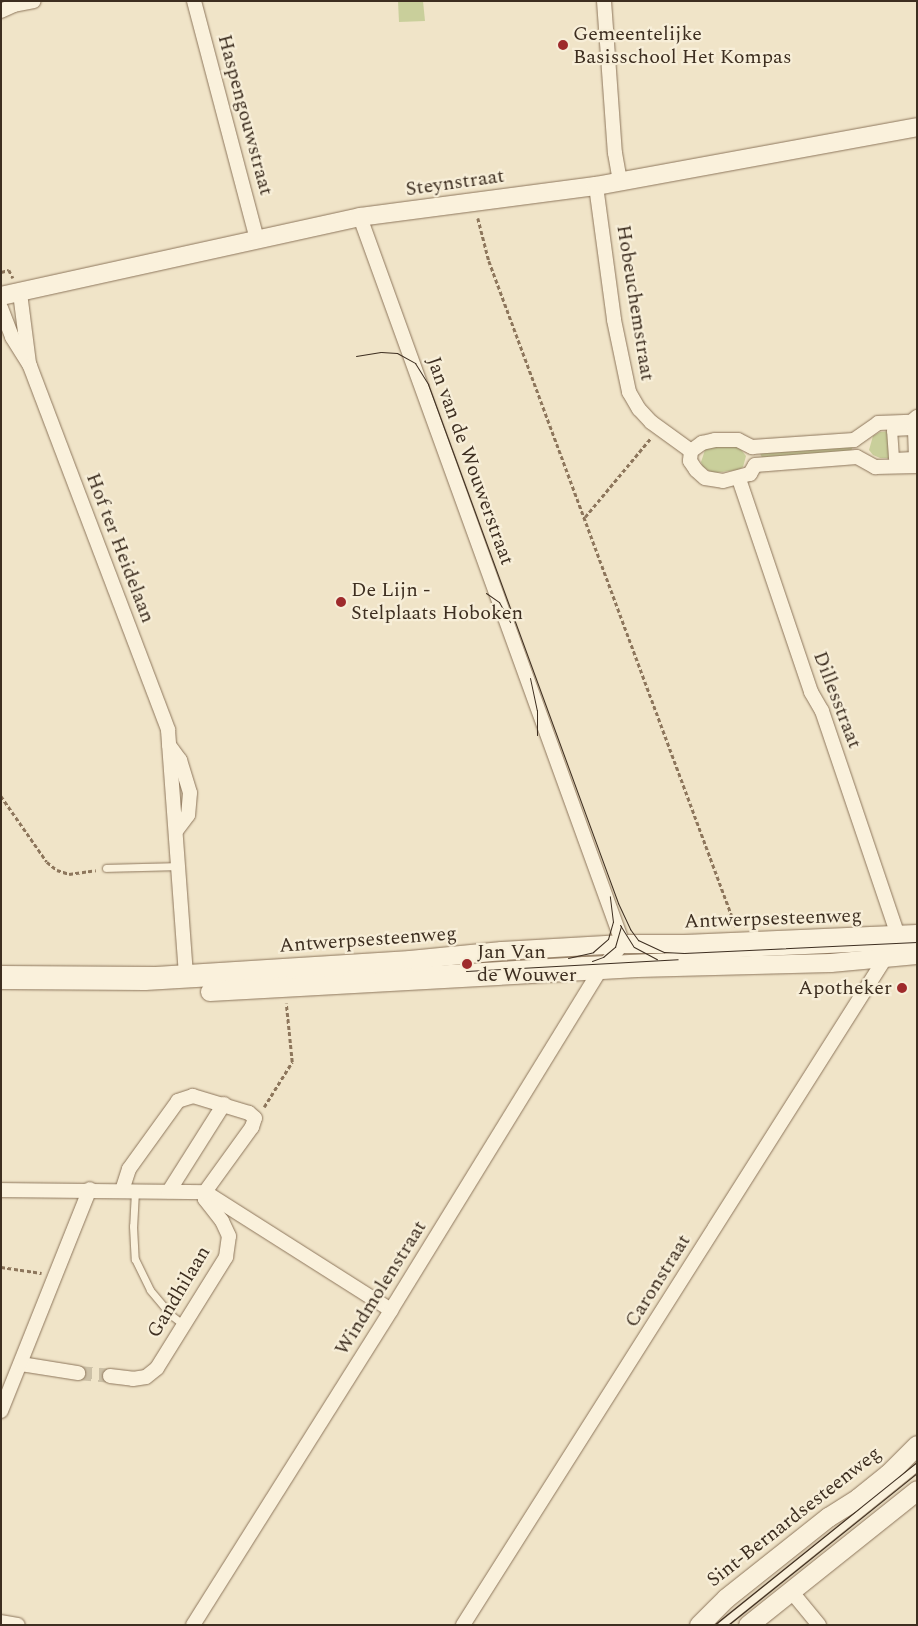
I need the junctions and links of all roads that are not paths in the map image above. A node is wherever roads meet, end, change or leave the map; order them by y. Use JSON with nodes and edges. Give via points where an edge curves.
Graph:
{"nodes":[{"id":1,"x":34,"y":1,"type":"edge"},
{"id":2,"x":194,"y":1,"type":"edge"},
{"id":3,"x":604,"y":1,"type":"edge"},
{"id":4,"x":1,"y":11,"type":"edge"},
{"id":5,"x":917,"y":127,"type":"edge"},
{"id":6,"x":620,"y":182,"type":"junction"},
{"id":7,"x":596,"y":186,"type":"junction"},
{"id":8,"x":360,"y":218,"type":"junction"},
{"id":9,"x":256,"y":239,"type":"junction"},
{"id":10,"x":20,"y":293,"type":"junction"},
{"id":11,"x":1,"y":296,"type":"edge"},
{"id":12,"x":1,"y":308,"type":"edge"},
{"id":13,"x":30,"y":366,"type":"junction"},
{"id":14,"x":914,"y":423,"type":"edge"},
{"id":15,"x":854,"y":440,"type":"junction"},
{"id":16,"x":752,"y":448,"type":"junction"},
{"id":17,"x":691,"y":451,"type":"junction"},
{"id":18,"x":857,"y":457,"type":"junction"},
{"id":19,"x":755,"y":465,"type":"junction"},
{"id":20,"x":917,"y":466,"type":"edge"},
{"id":21,"x":739,"y":478,"type":"junction"},
{"id":22,"x":178,"y":866,"type":"junction"},
{"id":23,"x":106,"y":868,"type":"road end"},
{"id":24,"x":917,"y":934,"type":"edge"},
{"id":25,"x":898,"y":935,"type":"junction"},
{"id":26,"x":623,"y":944,"type":"junction"},
{"id":27,"x":917,"y":945,"type":"edge"},
{"id":28,"x":917,"y":956,"type":"edge"},
{"id":29,"x":886,"y":957,"type":"junction"},
{"id":30,"x":605,"y":965,"type":"junction"},
{"id":31,"x":186,"y":973,"type":"junction"},
{"id":32,"x":1,"y":975,"type":"edge"},
{"id":33,"x":1,"y":985,"type":"edge"},
{"id":34,"x":210,"y":992,"type":"dead end"},
{"id":35,"x":224,"y":1104,"type":"junction"},
{"id":36,"x":90,"y":1189,"type":"junction"},
{"id":37,"x":1,"y":1190,"type":"edge"},
{"id":38,"x":129,"y":1190,"type":"junction"},
{"id":39,"x":169,"y":1191,"type":"junction"},
{"id":40,"x":205,"y":1192,"type":"junction"},
{"id":41,"x":391,"y":1310,"type":"junction"},
{"id":42,"x":184,"y":1325,"type":"junction"},
{"id":43,"x":21,"y":1364,"type":"junction"},
{"id":44,"x":78,"y":1373,"type":"tunnel mouth"},
{"id":45,"x":110,"y":1376,"type":"tunnel mouth"},
{"id":46,"x":1,"y":1411,"type":"edge"},
{"id":47,"x":917,"y":1445,"type":"edge"},
{"id":48,"x":917,"y":1467,"type":"edge"},
{"id":49,"x":917,"y":1490,"type":"edge"},
{"id":50,"x":791,"y":1591,"type":"junction"},
{"id":51,"x":1,"y":1622,"type":"edge"},
{"id":52,"x":18,"y":1625,"type":"edge"},
{"id":53,"x":193,"y":1625,"type":"edge"},
{"id":54,"x":463,"y":1625,"type":"edge"},
{"id":55,"x":699,"y":1625,"type":"edge"},
{"id":56,"x":721,"y":1625,"type":"edge"},
{"id":57,"x":748,"y":1625,"type":"edge"},
{"id":58,"x":819,"y":1625,"type":"edge"}],
"edges":[{"from":1,"to":4,"type":"street"},
{"from":2,"to":9,"type":"street","name":"Haspengouwstraat"},
{"from":3,"to":6,"type":"street"},
{"from":5,"to":6,"type":"street","name":"Steynstraat"},
{"from":6,"to":7,"type":"street","name":"Steynstraat"},
{"from":7,"to":8,"type":"street","name":"Steynstraat"},
{"from":7,"to":17,"type":"street","name":"Hobeuchemstraat","via":[[614,320],[629,392],[639,409],[660,429]]},
{"from":8,"to":9,"type":"street","name":"Steynstraat"},
{"from":8,"to":26,"type":"street","name":"Jan van de Wouwerstraat"},
{"from":9,"to":10,"type":"street","name":"Steynstraat"},
{"from":10,"to":11,"type":"street","name":"Steynstraat"},
{"from":10,"to":13,"type":"street","name":"Hof ter Heidelaan"},
{"from":12,"to":13,"type":"street","name":"Hof ter Heidelaan","via":[[12,337]]},
{"from":13,"to":22,"type":"street","name":"Hof ter Heidelaan","via":[[190,793],[188,815],[176,831]]},
{"from":14,"to":15,"type":"street","via":[[878,422]]},
{"from":15,"to":16,"type":"street"},
{"from":15,"to":18,"type":"street"},
{"from":16,"to":17,"type":"street","via":[[738,440],[714,440]]},
{"from":16,"to":19,"type":"street"},
{"from":17,"to":21,"type":"street","via":[[690,461],[705,478],[723,482]]},
{"from":18,"to":19,"type":"street"},
{"from":18,"to":20,"type":"street","via":[[875,466]]},
{"from":19,"to":21,"type":"street","via":[[750,474]]},
{"from":21,"to":25,"type":"street","name":"Dillesstraat"},
{"from":22,"to":23,"type":"lane"},
{"from":22,"to":31,"type":"street","name":"Hof ter Heidelaan"},
{"from":24,"to":25,"type":"street","name":"Antwerpsesteenweg"},
{"from":25,"to":26,"type":"street","name":"Antwerpsesteenweg"},
{"from":26,"to":30,"type":"street","name":"Windmolenstraat"},
{"from":26,"to":31,"type":"street","name":"Antwerpsesteenweg"},
{"from":27,"to":30,"type":"lane"},
{"from":28,"to":29,"type":"street","name":"Antwerpsesteenweg"},
{"from":29,"to":30,"type":"street","name":"Antwerpsesteenweg","via":[[831,963]]},
{"from":29,"to":54,"type":"street","name":"Caronstraat"},
{"from":30,"to":33,"type":"lane","via":[[145,986]]},
{"from":30,"to":34,"type":"street","name":"Antwerpsesteenweg"},
{"from":30,"to":41,"type":"street","name":"Windmolenstraat"},
{"from":31,"to":32,"type":"street","name":"Antwerpsesteenweg","via":[[98,977]]},
{"from":35,"to":38,"type":"street","via":[[193,1096],[178,1101],[128,1169]]},
{"from":35,"to":39,"type":"street"},
{"from":35,"to":40,"type":"street","via":[[249,1112],[255,1118],[252,1127]]},
{"from":36,"to":37,"type":"street"},
{"from":36,"to":38,"type":"street"},
{"from":36,"to":43,"type":"street"},
{"from":38,"to":39,"type":"street"},
{"from":38,"to":42,"type":"lane","via":[[135,1259],[150,1290]]},
{"from":39,"to":40,"type":"street"},
{"from":40,"to":41,"type":"street"},
{"from":40,"to":42,"type":"street","name":"Gandhilaan","via":[[205,1199],[222,1220],[229,1236],[229,1247]]},
{"from":41,"to":53,"type":"street","name":"Windmolenstraat"},
{"from":42,"to":45,"type":"street","name":"Gandhilaan","via":[[157,1368],[146,1377]]},
{"from":43,"to":44,"type":"street"},
{"from":43,"to":46,"type":"street"},
{"from":47,"to":55,"type":"main road","name":"Sint-Bernardsesteenweg","via":[[888,1474],[726,1598]]},
{"from":48,"to":56,"type":"lane"},
{"from":49,"to":50,"type":"main road"},
{"from":50,"to":57,"type":"main road"},
{"from":50,"to":58,"type":"street"},
{"from":51,"to":52,"type":"street"}]}
